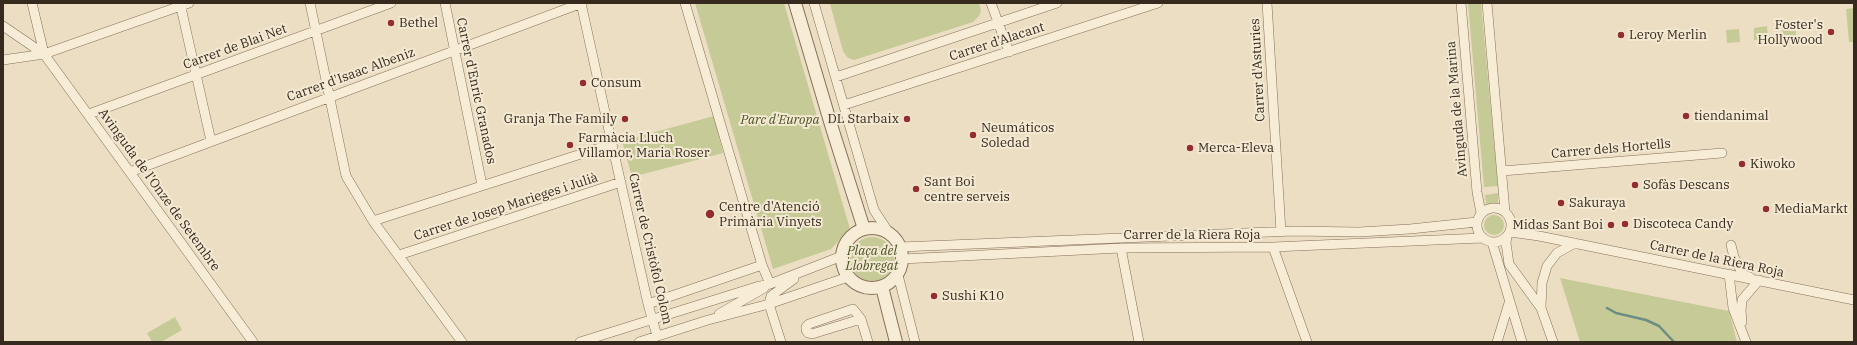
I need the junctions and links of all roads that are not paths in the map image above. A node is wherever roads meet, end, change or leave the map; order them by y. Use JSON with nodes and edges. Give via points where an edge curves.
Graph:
{"nodes":[{"id":1,"x":32,"y":3,"type":"edge"},
{"id":2,"x":310,"y":3,"type":"edge"},
{"id":3,"x":391,"y":3,"type":"edge"},
{"id":4,"x":445,"y":3,"type":"edge"},
{"id":5,"x":581,"y":3,"type":"edge"},
{"id":6,"x":685,"y":3,"type":"edge"},
{"id":7,"x":795,"y":3,"type":"edge"},
{"id":8,"x":814,"y":3,"type":"edge"},
{"id":9,"x":991,"y":3,"type":"edge"},
{"id":10,"x":1057,"y":3,"type":"edge"},
{"id":11,"x":1158,"y":3,"type":"edge"},
{"id":12,"x":1268,"y":3,"type":"edge"},
{"id":13,"x":1461,"y":3,"type":"edge"},
{"id":14,"x":1486,"y":3,"type":"edge"},
{"id":15,"x":184,"y":4,"type":"edge"},
{"id":16,"x":998,"y":23,"type":"junction"},
{"id":17,"x":3,"y":26,"type":"edge"},
{"id":18,"x":316,"y":31,"type":"junction"},
{"id":19,"x":454,"y":51,"type":"junction"},
{"id":20,"x":1009,"y":52,"type":"junction"},
{"id":21,"x":44,"y":54,"type":"junction"},
{"id":22,"x":3,"y":60,"type":"edge"},
{"id":23,"x":196,"y":75,"type":"junction"},
{"id":24,"x":836,"y":77,"type":"junction"},
{"id":25,"x":329,"y":97,"type":"junction"},
{"id":26,"x":844,"y":105,"type":"junction"},
{"id":27,"x":89,"y":114,"type":"junction"},
{"id":28,"x":211,"y":141,"type":"junction"},
{"id":29,"x":612,"y":144,"type":"junction"},
{"id":30,"x":1722,"y":153,"type":"dead end"},
{"id":31,"x":1502,"y":171,"type":"junction"},
{"id":32,"x":130,"y":172,"type":"junction"},
{"id":33,"x":621,"y":182,"type":"junction"},
{"id":34,"x":482,"y":185,"type":"junction"},
{"id":35,"x":1505,"y":212,"type":"junction"},
{"id":36,"x":1481,"y":213,"type":"junction"},
{"id":37,"x":373,"y":221,"type":"junction"},
{"id":38,"x":1477,"y":222,"type":"junction"},
{"id":39,"x":864,"y":229,"type":"junction"},
{"id":40,"x":1281,"y":232,"type":"junction"},
{"id":41,"x":889,"y":233,"type":"junction"},
{"id":42,"x":1509,"y":234,"type":"junction"},
{"id":43,"x":1482,"y":238,"type":"junction"},
{"id":44,"x":1492,"y":242,"type":"junction"},
{"id":45,"x":1575,"y":243,"type":"junction"},
{"id":46,"x":1731,"y":245,"type":"dead end"},
{"id":47,"x":1273,"y":247,"type":"junction"},
{"id":48,"x":1121,"y":248,"type":"junction"},
{"id":49,"x":901,"y":253,"type":"junction"},
{"id":50,"x":399,"y":256,"type":"junction"},
{"id":51,"x":842,"y":256,"type":"junction"},
{"id":52,"x":762,"y":265,"type":"junction"},
{"id":53,"x":803,"y":271,"type":"junction"},
{"id":54,"x":1728,"y":274,"type":"junction"},
{"id":55,"x":898,"y":275,"type":"junction"},
{"id":56,"x":848,"y":277,"type":"junction"},
{"id":57,"x":1759,"y":280,"type":"junction"},
{"id":58,"x":770,"y":284,"type":"junction"},
{"id":59,"x":882,"y":287,"type":"junction"},
{"id":60,"x":1854,"y":300,"type":"edge"},
{"id":61,"x":1509,"y":303,"type":"junction"},
{"id":62,"x":648,"y":304,"type":"junction"},
{"id":63,"x":769,"y":304,"type":"junction"},
{"id":64,"x":1541,"y":308,"type":"junction"},
{"id":65,"x":861,"y":318,"type":"junction"},
{"id":66,"x":653,"y":320,"type":"junction"},
{"id":67,"x":708,"y":320,"type":"junction"},
{"id":68,"x":1742,"y":330,"type":"junction"},
{"id":69,"x":657,"y":336,"type":"junction"},
{"id":70,"x":253,"y":342,"type":"edge"},
{"id":71,"x":462,"y":342,"type":"edge"},
{"id":72,"x":580,"y":342,"type":"edge"},
{"id":73,"x":639,"y":342,"type":"edge"},
{"id":74,"x":781,"y":342,"type":"edge"},
{"id":75,"x":868,"y":342,"type":"edge"},
{"id":76,"x":896,"y":342,"type":"edge"},
{"id":77,"x":915,"y":342,"type":"edge"},
{"id":78,"x":1138,"y":342,"type":"edge"},
{"id":79,"x":1307,"y":342,"type":"edge"},
{"id":80,"x":1497,"y":342,"type":"edge"},
{"id":81,"x":1522,"y":342,"type":"edge"},
{"id":82,"x":1552,"y":342,"type":"edge"},
{"id":83,"x":1746,"y":342,"type":"edge"}],
"edges":[{"from":1,"to":21,"type":"street"},
{"from":2,"to":18,"type":"street"},
{"from":3,"to":18,"type":"street","name":"Carrer de Blai Net"},
{"from":4,"to":19,"type":"street","name":"Carrer d'Enric Granados"},
{"from":5,"to":19,"type":"street","name":"Carrer d'Isaac Albeniz"},
{"from":5,"to":29,"type":"street","name":"Carrer de Cristòfol Colom"},
{"from":6,"to":52,"type":"street"},
{"from":7,"to":39,"type":"street"},
{"from":8,"to":24,"type":"street"},
{"from":9,"to":16,"type":"street"},
{"from":10,"to":16,"type":"street","name":"Carrer d'Alacant"},
{"from":11,"to":20,"type":"street","name":"Carrer d'Alacant"},
{"from":12,"to":40,"type":"street","name":"Carrer d'Asturies"},
{"from":13,"to":36,"type":"street","name":"Avinguda de la Marina","via":[[1476,192]]},
{"from":14,"to":31,"type":"street"},
{"from":15,"to":21,"type":"street"},
{"from":15,"to":23,"type":"street"},
{"from":16,"to":20,"type":"street"},
{"from":16,"to":24,"type":"street","name":"Carrer d'Alacant"},
{"from":17,"to":21,"type":"street"},
{"from":18,"to":23,"type":"street","name":"Carrer de Blai Net"},
{"from":18,"to":25,"type":"street"},
{"from":19,"to":25,"type":"street","name":"Carrer d'Isaac Albeniz"},
{"from":19,"to":34,"type":"street","name":"Carrer d'Enric Granados"},
{"from":20,"to":26,"type":"street","name":"Carrer d'Alacant"},
{"from":21,"to":22,"type":"street"},
{"from":21,"to":27,"type":"street","name":"Avinguda de l'Onze de Setembre"},
{"from":23,"to":27,"type":"street","name":"Carrer de Blai Net"},
{"from":23,"to":28,"type":"street"},
{"from":24,"to":26,"type":"street"},
{"from":25,"to":28,"type":"street","name":"Carrer d'Isaac Albeniz"},
{"from":25,"to":37,"type":"street","via":[[346,176]]},
{"from":26,"to":41,"type":"street","via":[[874,210]]},
{"from":27,"to":32,"type":"street","name":"Avinguda de l'Onze de Setembre"},
{"from":28,"to":32,"type":"street","name":"Carrer d'Isaac Albeniz"},
{"from":29,"to":33,"type":"street","name":"Carrer de Cristòfol Colom"},
{"from":29,"to":34,"type":"street"},
{"from":30,"to":31,"type":"street","name":"Carrer dels Hortells"},
{"from":31,"to":35,"type":"street"},
{"from":32,"to":70,"type":"street","name":"Avinguda de l'Onze de Setembre"},
{"from":33,"to":50,"type":"street","name":"Carrer de Josep Marieges i Julià"},
{"from":33,"to":62,"type":"street","name":"Carrer de Cristòfol Colom"},
{"from":34,"to":37,"type":"street"},
{"from":35,"to":36,"type":"street","via":[[1490,208]]},
{"from":35,"to":42,"type":"street","via":[[1510,217]]},
{"from":36,"to":38,"type":"street"},
{"from":37,"to":50,"type":"street"},
{"from":38,"to":40,"type":"street","name":"Carrer de la Riera Roja","via":[[1359,232]]},
{"from":38,"to":43,"type":"street","via":[[1477,230]]},
{"from":39,"to":41,"type":"street","via":[[879,229]]},
{"from":39,"to":51,"type":"street","via":[[849,239]]},
{"from":40,"to":49,"type":"street","name":"Carrer de la Riera Roja"},
{"from":41,"to":49,"type":"street","via":[[895,239]]},
{"from":42,"to":44,"type":"street","via":[[1500,241]]},
{"from":42,"to":45,"type":"street","name":"Carrer de la Riera Roja"},
{"from":42,"to":64,"type":"street","via":[[1506,243],[1509,264]]},
{"from":43,"to":44,"type":"street"},
{"from":43,"to":47,"type":"street","name":"Carrer de la Riera Roja"},
{"from":44,"to":61,"type":"street"},
{"from":45,"to":54,"type":"street","name":"Carrer de la Riera Roja"},
{"from":45,"to":64,"type":"street","via":[[1557,253],[1548,266],[1542,282]]},
{"from":46,"to":57,"type":"street","via":[[1738,268],[1744,275]]},
{"from":47,"to":48,"type":"street","name":"Carrer de la Riera Roja"},
{"from":47,"to":79,"type":"street"},
{"from":48,"to":49,"type":"street","name":"Carrer de la Riera Roja"},
{"from":48,"to":78,"type":"street"},
{"from":49,"to":55,"type":"street"},
{"from":50,"to":71,"type":"street"},
{"from":51,"to":53,"type":"street"},
{"from":51,"to":56,"type":"street"},
{"from":52,"to":58,"type":"street"},
{"from":52,"to":62,"type":"street"},
{"from":53,"to":58,"type":"street"},
{"from":53,"to":63,"type":"street","via":[[771,296]]},
{"from":54,"to":57,"type":"street","name":"Carrer de la Riera Roja"},
{"from":54,"to":68,"type":"street","via":[[1733,308]]},
{"from":55,"to":59,"type":"street"},
{"from":55,"to":77,"type":"street"},
{"from":56,"to":59,"type":"street","via":[[861,287]]},
{"from":56,"to":63,"type":"street"},
{"from":57,"to":60,"type":"street","name":"Carrer de la Riera Roja"},
{"from":57,"to":68,"type":"street","via":[[1742,300]]},
{"from":58,"to":66,"type":"street"},
{"from":58,"to":67,"type":"street"},
{"from":59,"to":76,"type":"street"},
{"from":61,"to":80,"type":"street"},
{"from":61,"to":81,"type":"street"},
{"from":62,"to":66,"type":"street","name":"Carrer de Cristòfol Colom"},
{"from":63,"to":67,"type":"street"},
{"from":63,"to":74,"type":"street"},
{"from":64,"to":82,"type":"street"},
{"from":65,"to":65,"type":"street","via":[[853,309],[809,324],[806,330],[808,334],[812,334]]},
{"from":65,"to":75,"type":"street"},
{"from":66,"to":69,"type":"street","name":"Carrer de Cristòfol Colom"},
{"from":66,"to":72,"type":"street"},
{"from":67,"to":69,"type":"street"},
{"from":68,"to":83,"type":"street"},
{"from":69,"to":73,"type":"street"}]}
